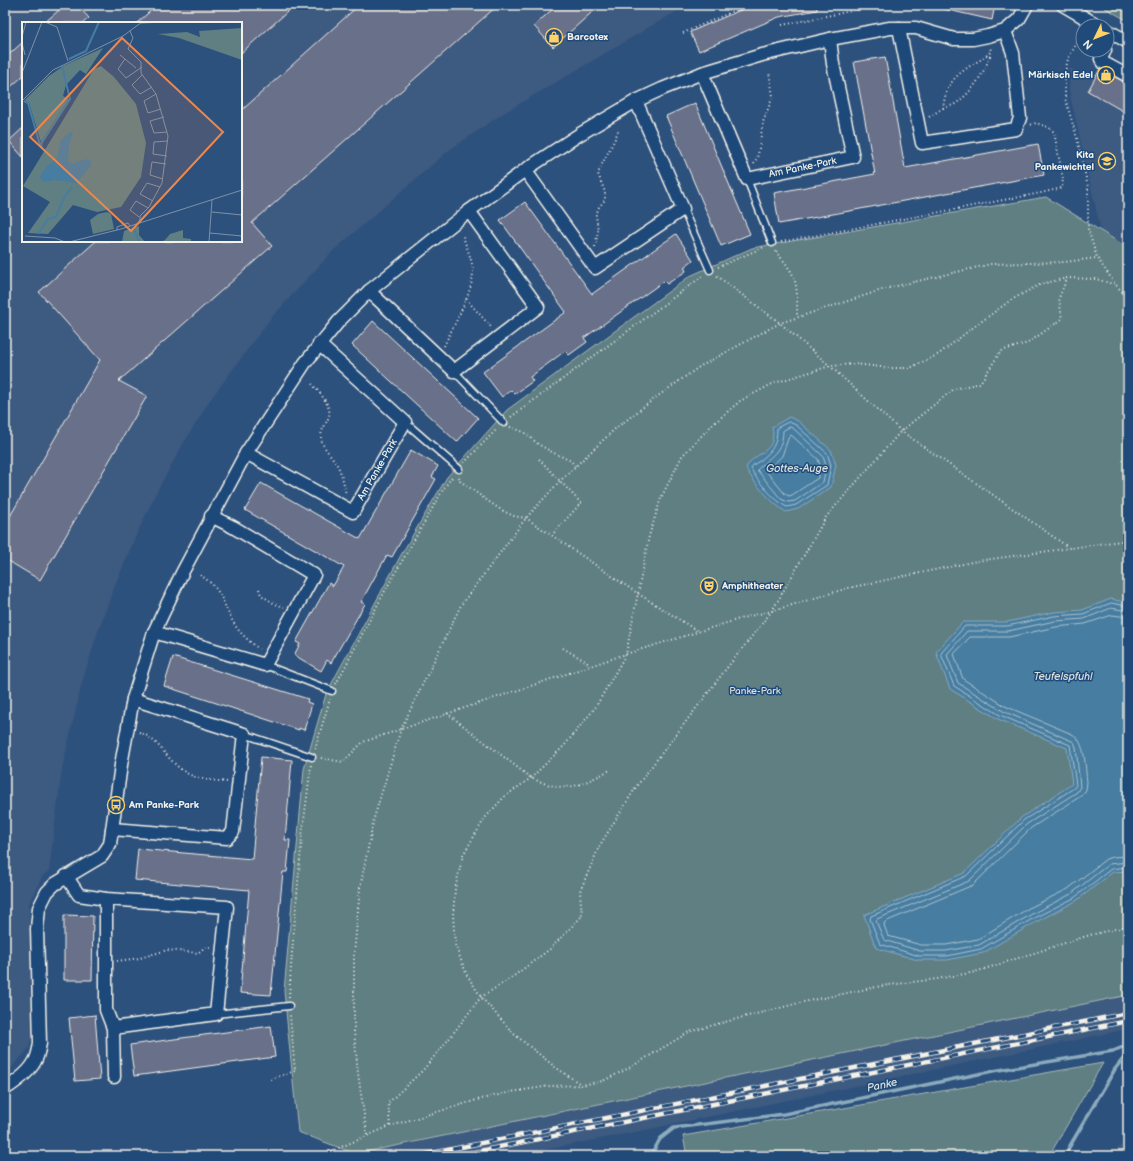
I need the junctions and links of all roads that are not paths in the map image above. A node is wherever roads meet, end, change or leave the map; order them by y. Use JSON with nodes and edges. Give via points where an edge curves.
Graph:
{"nodes":[{"id":1,"x":1027,"y":5,"type":"edge"},
{"id":2,"x":1063,"y":5,"type":"edge"},
{"id":3,"x":1085,"y":18,"type":"edge"},
{"id":4,"x":899,"y":28,"type":"junction"},
{"id":5,"x":1005,"y":31,"type":"junction"},
{"id":6,"x":1115,"y":35,"type":"edge"},
{"id":7,"x":830,"y":39,"type":"junction"},
{"id":8,"x":1128,"y":42,"type":"edge"},
{"id":9,"x":1101,"y":58,"type":"edge"},
{"id":10,"x":702,"y":73,"type":"junction"},
{"id":11,"x":1128,"y":76,"type":"edge"},
{"id":12,"x":636,"y":101,"type":"junction"},
{"id":13,"x":525,"y":170,"type":"junction"},
{"id":14,"x":747,"y":179,"type":"junction"},
{"id":15,"x":683,"y":209,"type":"junction"},
{"id":16,"x":469,"y":211,"type":"junction"},
{"id":17,"x":772,"y":243,"type":"road end"},
{"id":18,"x":710,"y":270,"type":"road end"},
{"id":19,"x":369,"y":291,"type":"junction"},
{"id":20,"x":319,"y":344,"type":"junction"},
{"id":21,"x":454,"y":371,"type":"junction"},
{"id":22,"x":405,"y":422,"type":"junction"},
{"id":23,"x":504,"y":423,"type":"road end"},
{"id":24,"x":246,"y":453,"type":"junction"},
{"id":25,"x":459,"y":469,"type":"road end"},
{"id":26,"x":211,"y":516,"type":"junction"},
{"id":27,"x":154,"y":632,"type":"junction"},
{"id":28,"x":268,"y":660,"type":"junction"},
{"id":29,"x":332,"y":691,"type":"road end"},
{"id":30,"x":133,"y":699,"type":"junction"},
{"id":31,"x":244,"y":734,"type":"junction"},
{"id":32,"x":312,"y":757,"type":"road end"},
{"id":33,"x":112,"y":829,"type":"junction"},
{"id":34,"x":66,"y":876,"type":"junction"},
{"id":35,"x":106,"y":899,"type":"junction"},
{"id":36,"x":289,"y":1006,"type":"road end"},
{"id":37,"x":216,"y":1014,"type":"junction"},
{"id":38,"x":113,"y":1028,"type":"junction"},
{"id":39,"x":114,"y":1077,"type":"dead end"},
{"id":40,"x":5,"y":1089,"type":"edge"}],
"edges":[{"from":1,"to":5,"type":"street","via":[[1019,19]]},
{"from":2,"to":3,"type":"street"},
{"from":4,"to":5,"type":"street","via":[[916,28],[954,39],[973,39]]},
{"from":4,"to":5,"type":"street","via":[[922,142],[1016,129],[1020,118],[1013,53]]},
{"from":4,"to":7,"type":"street"},
{"from":6,"to":8,"type":"street"},
{"from":7,"to":10,"type":"street"},
{"from":7,"to":14,"type":"street","name":"Am Panke-Park","via":[[853,157]]},
{"from":9,"to":11,"type":"street","via":[[1104,63]]},
{"from":10,"to":12,"type":"street"},
{"from":10,"to":14,"type":"street"},
{"from":12,"to":13,"type":"street"},
{"from":12,"to":15,"type":"street"},
{"from":13,"to":15,"type":"street","via":[[595,268]]},
{"from":13,"to":16,"type":"street"},
{"from":14,"to":17,"type":"lane"},
{"from":15,"to":18,"type":"lane"},
{"from":16,"to":19,"type":"street"},
{"from":16,"to":21,"type":"street","via":[[538,307]]},
{"from":19,"to":20,"type":"street"},
{"from":19,"to":21,"type":"street"},
{"from":20,"to":22,"type":"street"},
{"from":20,"to":24,"type":"street"},
{"from":21,"to":23,"type":"lane"},
{"from":22,"to":24,"type":"street","name":"Am Panke-Park","via":[[352,512]]},
{"from":22,"to":25,"type":"lane"},
{"from":24,"to":26,"type":"street"},
{"from":26,"to":27,"type":"street"},
{"from":26,"to":28,"type":"street","via":[[314,575]]},
{"from":27,"to":28,"type":"street"},
{"from":27,"to":30,"type":"street"},
{"from":28,"to":29,"type":"lane"},
{"from":30,"to":31,"type":"street"},
{"from":30,"to":33,"type":"street","via":[[120,765]]},
{"from":31,"to":32,"type":"lane"},
{"from":31,"to":33,"type":"street","via":[[233,832],[227,838]]},
{"from":33,"to":34,"type":"street","via":[[110,844],[102,856]]},
{"from":34,"to":35,"type":"street","via":[[80,895]]},
{"from":34,"to":40,"type":"street","via":[[47,892],[39,908],[37,929],[40,1043],[36,1061],[26,1073]]},
{"from":35,"to":37,"type":"street","via":[[227,907]]},
{"from":35,"to":38,"type":"street","via":[[106,1010]]},
{"from":36,"to":37,"type":"lane"},
{"from":37,"to":38,"type":"street"},
{"from":38,"to":39,"type":"street"}]}
